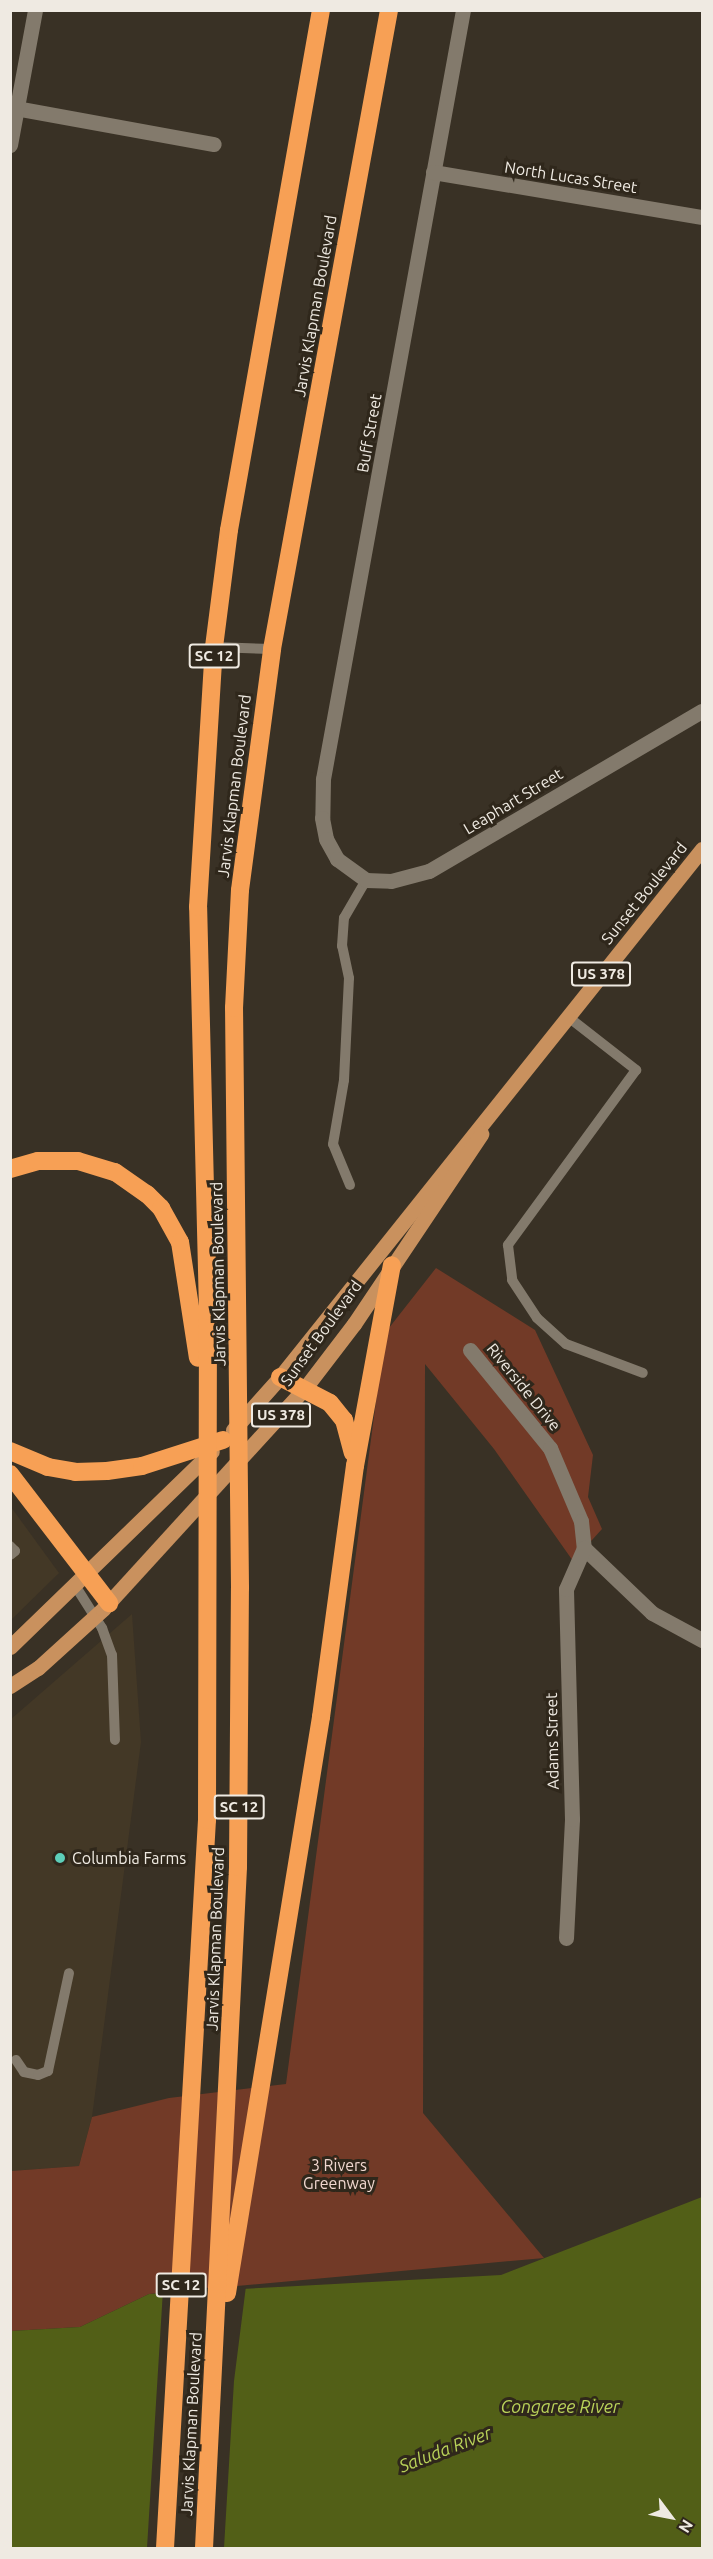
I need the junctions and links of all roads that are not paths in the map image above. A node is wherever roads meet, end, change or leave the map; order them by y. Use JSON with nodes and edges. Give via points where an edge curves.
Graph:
{"nodes":[{"id":1,"x":35,"y":10,"type":"edge"},
{"id":2,"x":321,"y":10,"type":"edge"},
{"id":3,"x":389,"y":10,"type":"edge"},
{"id":4,"x":463,"y":10,"type":"edge"},
{"id":5,"x":14,"y":108,"type":"edge"},
{"id":6,"x":214,"y":144,"type":"dead end"},
{"id":7,"x":10,"y":145,"type":"edge"},
{"id":8,"x":433,"y":172,"type":"junction"},
{"id":9,"x":702,"y":217,"type":"edge"},
{"id":10,"x":214,"y":647,"type":"junction"},
{"id":11,"x":272,"y":649,"type":"junction"},
{"id":12,"x":702,"y":711,"type":"edge"},
{"id":13,"x":700,"y":856,"type":"edge"},
{"id":14,"x":366,"y":879,"type":"junction"},
{"id":15,"x":567,"y":1016,"type":"junction"},
{"id":16,"x":499,"y":1100,"type":"junction"},
{"id":17,"x":10,"y":1169,"type":"edge"},
{"id":18,"x":350,"y":1185,"type":"dead end"},
{"id":19,"x":392,"y":1265,"type":"junction"},
{"id":20,"x":470,"y":1350,"type":"dead end"},
{"id":21,"x":644,"y":1373,"type":"dead end"},
{"id":22,"x":280,"y":1377,"type":"junction"},
{"id":23,"x":305,"y":1388,"type":"junction"},
{"id":24,"x":207,"y":1426,"type":"junction"},
{"id":25,"x":223,"y":1440,"type":"junction"},
{"id":26,"x":10,"y":1451,"type":"edge"},
{"id":27,"x":355,"y":1466,"type":"junction"},
{"id":28,"x":10,"y":1474,"type":"edge"},
{"id":29,"x":10,"y":1546,"type":"edge"},
{"id":30,"x":584,"y":1548,"type":"junction"},
{"id":31,"x":10,"y":1555,"type":"edge"},
{"id":32,"x":81,"y":1581,"type":"junction"},
{"id":33,"x":109,"y":1603,"type":"junction"},
{"id":34,"x":95,"y":1617,"type":"junction"},
{"id":35,"x":702,"y":1640,"type":"edge"},
{"id":36,"x":10,"y":1647,"type":"edge"},
{"id":37,"x":10,"y":1686,"type":"edge"},
{"id":38,"x":116,"y":1740,"type":"dead end"},
{"id":39,"x":566,"y":1938,"type":"dead end"},
{"id":40,"x":69,"y":1973,"type":"dead end"},
{"id":41,"x":16,"y":2060,"type":"dead end"},
{"id":42,"x":213,"y":2387,"type":"junction"},
{"id":43,"x":165,"y":2548,"type":"edge"},
{"id":44,"x":204,"y":2548,"type":"edge"}],
"edges":[{"from":1,"to":5,"type":"street"},
{"from":2,"to":10,"type":"highway","name":"Jarvis Klapman Boulevard","number":"SC 12","via":[[229,530]]},
{"from":3,"to":11,"type":"highway","name":"Jarvis Klapman Boulevard","number":"SC 12"},
{"from":4,"to":8,"type":"street","name":"Buff Street"},
{"from":5,"to":6,"type":"street"},
{"from":5,"to":7,"type":"street"},
{"from":8,"to":9,"type":"street","name":"North Lucas Street"},
{"from":8,"to":14,"type":"street","name":"Buff Street","via":[[323,779],[326,839],[337,859]]},
{"from":10,"to":11,"type":"lane"},
{"from":10,"to":24,"type":"highway","name":"Jarvis Klapman Boulevard","number":"SC 12","via":[[198,907]]},
{"from":11,"to":42,"type":"highway","name":"Jarvis Klapman Boulevard","number":"SC 12","via":[[240,890],[234,1008],[240,1588],[238,1855]]},
{"from":12,"to":14,"type":"street","name":"Leaphart Street","via":[[446,863],[391,881]]},
{"from":13,"to":15,"type":"main road","name":"Sunset Boulevard","number":"US 378"},
{"from":14,"to":18,"type":"lane","via":[[344,918],[342,946],[349,978],[344,1080],[333,1144]]},
{"from":15,"to":16,"type":"main road","name":"Sunset Boulevard","number":"US 378"},
{"from":15,"to":21,"type":"lane","via":[[636,1070],[508,1245],[512,1281],[537,1318],[566,1344]]},
{"from":16,"to":19,"type":"main road","name":"Sunset Boulevard","number":"US 378","via":[[469,1158]]},
{"from":16,"to":22,"type":"main road","name":"Sunset Boulevard","number":"US 378"},
{"from":17,"to":24,"type":"highway","via":[[39,1161],[78,1161],[115,1172],[161,1208],[180,1242]]},
{"from":19,"to":23,"type":"main road","name":"Sunset Boulevard","number":"US 378","via":[[354,1324]]},
{"from":19,"to":27,"type":"highway"},
{"from":20,"to":30,"type":"street","name":"Riverside Drive","via":[[550,1448],[581,1521]]},
{"from":22,"to":23,"type":"highway"},
{"from":22,"to":25,"type":"main road","name":"Sunset Boulevard","number":"US 378"},
{"from":23,"to":27,"type":"highway","via":[[330,1403],[344,1420],[351,1436]]},
{"from":23,"to":33,"type":"main road","name":"Sunset Boulevard","number":"US 378"},
{"from":24,"to":43,"type":"highway","name":"Jarvis Klapman Boulevard","number":"SC 12","via":[[207,1820]]},
{"from":25,"to":26,"type":"highway","via":[[142,1466],[107,1471],[75,1472],[48,1467]]},
{"from":25,"to":32,"type":"main road","name":"Sunset Boulevard","number":"US 378"},
{"from":27,"to":42,"type":"highway","via":[[321,1717]]},
{"from":28,"to":32,"type":"highway"},
{"from":29,"to":31,"type":"lane","via":[[15,1551]]},
{"from":30,"to":35,"type":"street","via":[[652,1614]]},
{"from":30,"to":39,"type":"street","name":"Adams Street","via":[[573,1570],[566,1600],[572,1819]]},
{"from":32,"to":33,"type":"highway"},
{"from":32,"to":34,"type":"lane"},
{"from":32,"to":36,"type":"main road","name":"Sunset Boulevard","number":"US 378"},
{"from":33,"to":34,"type":"main road","name":"Sunset Boulevard","number":"US 378"},
{"from":34,"to":37,"type":"main road","name":"Sunset Boulevard","number":"US 378","via":[[38,1668]]},
{"from":34,"to":38,"type":"lane","via":[[112,1655]]},
{"from":40,"to":41,"type":"lane","via":[[48,2071],[38,2075],[24,2072]]},
{"from":42,"to":44,"type":"highway","name":"Jarvis Klapman Boulevard","number":"SC 12"}]}
